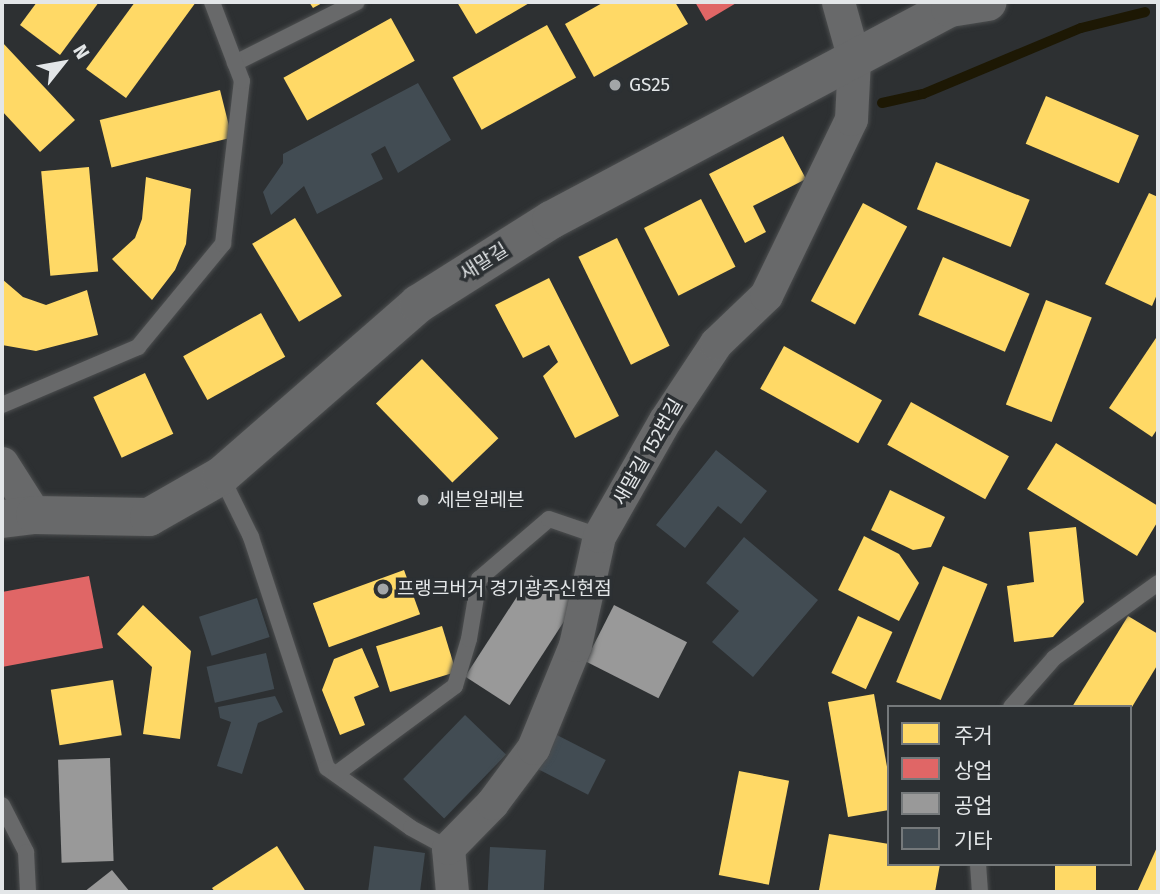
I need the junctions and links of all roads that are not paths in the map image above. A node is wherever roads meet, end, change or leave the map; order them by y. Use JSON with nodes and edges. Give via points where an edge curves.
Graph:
{"nodes":[{"id":1,"x":212,"y":2,"type":"edge"},
{"id":2,"x":357,"y":2,"type":"edge"},
{"id":3,"x":838,"y":2,"type":"edge"},
{"id":4,"x":988,"y":2,"type":"edge"},
{"id":5,"x":854,"y":59,"type":"junction"},
{"id":6,"x":235,"y":63,"type":"junction"},
{"id":7,"x":2,"y":405,"type":"edge"},
{"id":8,"x":2,"y":463,"type":"edge"},
{"id":9,"x":221,"y":476,"type":"junction"},
{"id":10,"x":18,"y":517,"type":"edge"},
{"id":11,"x":599,"y":536,"type":"junction"},
{"id":12,"x":1158,"y":583,"type":"edge"},
{"id":13,"x":1013,"y":705,"type":"edge"},
{"id":14,"x":336,"y":774,"type":"junction"},
{"id":15,"x":2,"y":805,"type":"edge"},
{"id":16,"x":12,"y":825,"type":"junction"},
{"id":17,"x":2,"y":838,"type":"edge"},
{"id":18,"x":448,"y":848,"type":"junction"},
{"id":19,"x":978,"y":866,"type":"edge"},
{"id":20,"x":28,"y":892,"type":"edge"},
{"id":21,"x":452,"y":892,"type":"edge"},
{"id":22,"x":980,"y":892,"type":"edge"}],
"edges":[{"from":1,"to":6,"type":"lane"},
{"from":2,"to":6,"type":"lane"},
{"from":3,"to":5,"type":"street","name":"새말길 152번길"},
{"from":4,"to":5,"type":"street","name":"새말길","via":[[950,8]]},
{"from":5,"to":9,"type":"street","name":"새말길","via":[[551,220],[418,304]]},
{"from":5,"to":11,"type":"street","name":"새말길 152번길","via":[[851,119],[766,295],[716,343],[665,420]]},
{"from":6,"to":7,"type":"lane","via":[[242,80],[223,244],[138,347]]},
{"from":8,"to":10,"type":"street"},
{"from":9,"to":10,"type":"street","name":"새말길","via":[[149,517]]},
{"from":9,"to":14,"type":"lane","via":[[251,537],[327,768]]},
{"from":11,"to":14,"type":"lane","via":[[549,519],[479,579],[470,639],[455,686]]},
{"from":11,"to":18,"type":"street","name":"새말길 152번길","via":[[575,645],[533,748],[492,803]]},
{"from":12,"to":13,"type":"lane","via":[[1054,658]]},
{"from":14,"to":18,"type":"lane","via":[[411,828]]},
{"from":15,"to":16,"type":"lane"},
{"from":16,"to":17,"type":"lane"},
{"from":16,"to":20,"type":"lane","via":[[26,852]]},
{"from":18,"to":21,"type":"street"},
{"from":19,"to":22,"type":"lane"}]}
